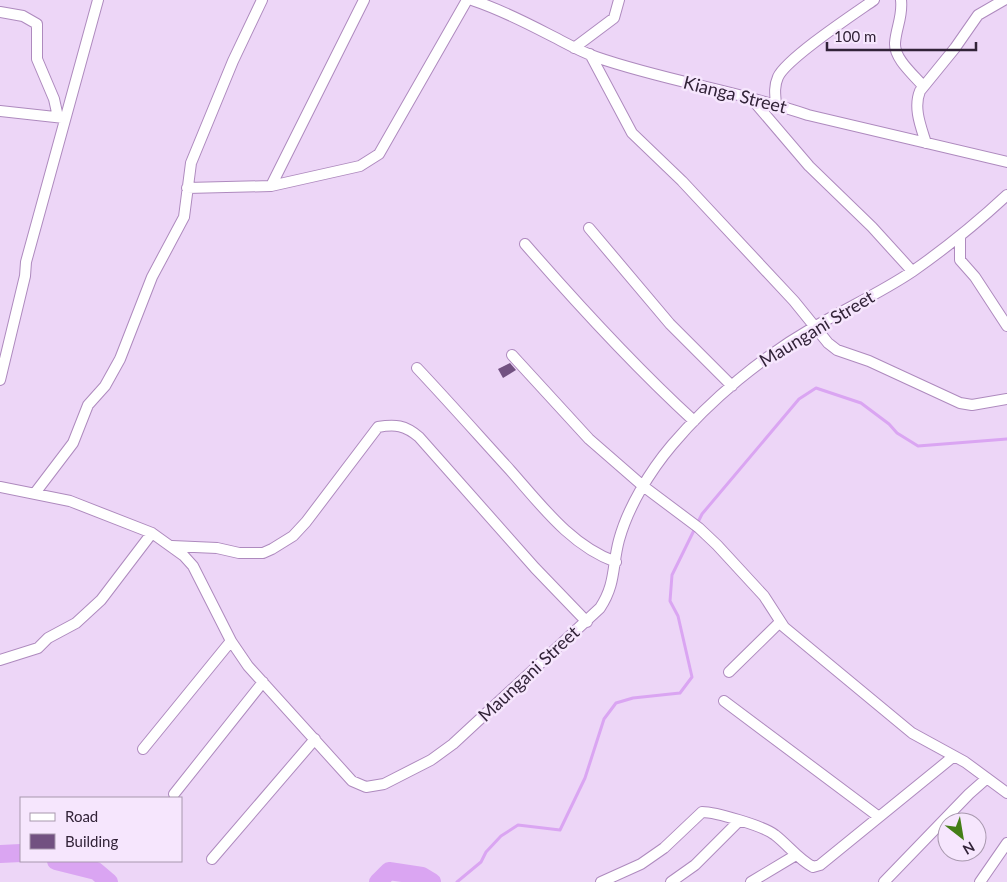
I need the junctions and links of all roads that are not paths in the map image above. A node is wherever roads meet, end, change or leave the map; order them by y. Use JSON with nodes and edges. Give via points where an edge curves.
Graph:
{"nodes":[{"id":1,"x":98,"y":0,"type":"edge"},
{"id":2,"x":262,"y":0,"type":"edge"},
{"id":3,"x":364,"y":0,"type":"edge"},
{"id":4,"x":467,"y":0,"type":"edge"},
{"id":5,"x":472,"y":0,"type":"edge"},
{"id":6,"x":619,"y":0,"type":"edge"},
{"id":7,"x":874,"y":0,"type":"edge"},
{"id":8,"x":901,"y":0,"type":"edge"},
{"id":9,"x":1004,"y":0,"type":"edge"},
{"id":10,"x":0,"y":12,"type":"edge"},
{"id":11,"x":574,"y":48,"type":"junction"},
{"id":12,"x":590,"y":54,"type":"junction"},
{"id":13,"x":923,"y":86,"type":"junction"},
{"id":14,"x":751,"y":98,"type":"junction"},
{"id":15,"x":776,"y":104,"type":"junction"},
{"id":16,"x":0,"y":111,"type":"edge"},
{"id":17,"x":62,"y":118,"type":"junction"},
{"id":18,"x":926,"y":143,"type":"junction"},
{"id":19,"x":1007,"y":162,"type":"edge"},
{"id":20,"x":272,"y":186,"type":"junction"},
{"id":21,"x":187,"y":188,"type":"junction"},
{"id":22,"x":1007,"y":195,"type":"edge"},
{"id":23,"x":589,"y":228,"type":"dead end"},
{"id":24,"x":960,"y":236,"type":"junction"},
{"id":25,"x":525,"y":244,"type":"dead end"},
{"id":26,"x":912,"y":271,"type":"junction"},
{"id":27,"x":815,"y":326,"type":"junction"},
{"id":28,"x":1007,"y":326,"type":"edge"},
{"id":29,"x":512,"y":355,"type":"dead end"},
{"id":30,"x":417,"y":368,"type":"dead end"},
{"id":31,"x":0,"y":380,"type":"edge"},
{"id":32,"x":732,"y":386,"type":"junction"},
{"id":33,"x":1007,"y":399,"type":"edge"},
{"id":34,"x":694,"y":422,"type":"junction"},
{"id":35,"x":643,"y":486,"type":"junction"},
{"id":36,"x":0,"y":487,"type":"edge"},
{"id":37,"x":35,"y":493,"type":"junction"},
{"id":38,"x":152,"y":533,"type":"junction"},
{"id":39,"x":172,"y":546,"type":"junction"},
{"id":40,"x":616,"y":562,"type":"junction"},
{"id":41,"x":587,"y":622,"type":"junction"},
{"id":42,"x":780,"y":622,"type":"junction"},
{"id":43,"x":231,"y":640,"type":"junction"},
{"id":44,"x":0,"y":660,"type":"edge"},
{"id":45,"x":729,"y":672,"type":"dead end"},
{"id":46,"x":263,"y":682,"type":"junction"},
{"id":47,"x":724,"y":701,"type":"dead end"},
{"id":48,"x":315,"y":739,"type":"junction"},
{"id":49,"x":143,"y":749,"type":"dead end"},
{"id":50,"x":954,"y":756,"type":"junction"},
{"id":51,"x":986,"y":779,"type":"junction"},
{"id":52,"x":1007,"y":793,"type":"edge"},
{"id":53,"x":174,"y":794,"type":"dead end"},
{"id":54,"x":879,"y":817,"type":"junction"},
{"id":55,"x":739,"y":821,"type":"junction"},
{"id":56,"x":1007,"y":842,"type":"edge"},
{"id":57,"x":796,"y":856,"type":"junction"},
{"id":58,"x":212,"y":859,"type":"dead end"},
{"id":59,"x":601,"y":882,"type":"edge"},
{"id":60,"x":671,"y":882,"type":"edge"},
{"id":61,"x":751,"y":882,"type":"edge"},
{"id":62,"x":884,"y":882,"type":"edge"},
{"id":63,"x":980,"y":882,"type":"edge"}],
"edges":[{"from":1,"to":17,"type":"street"},
{"from":2,"to":21,"type":"street","via":[[191,163]]},
{"from":3,"to":20,"type":"street"},
{"from":4,"to":20,"type":"street","via":[[379,154],[360,166]]},
{"from":5,"to":11,"type":"street","name":"Kianga Street","via":[[500,10]]},
{"from":6,"to":11,"type":"street","via":[[614,18]]},
{"from":7,"to":15,"type":"street","via":[[841,22],[780,73],[775,88]]},
{"from":8,"to":13,"type":"street","via":[[896,52]]},
{"from":9,"to":13,"type":"street","via":[[978,15]]},
{"from":10,"to":17,"type":"street","via":[[23,16],[37,24],[36,59]]},
{"from":11,"to":12,"type":"street","name":"Kianga Street"},
{"from":12,"to":14,"type":"street","name":"Kianga Street","via":[[649,74]]},
{"from":12,"to":27,"type":"street","via":[[632,133],[682,181]]},
{"from":13,"to":18,"type":"street","via":[[917,98],[917,109]]},
{"from":14,"to":15,"type":"street","name":"Kianga Street"},
{"from":14,"to":26,"type":"street","via":[[809,166]]},
{"from":15,"to":18,"type":"street","name":"Kianga Street","via":[[808,115]]},
{"from":16,"to":17,"type":"street"},
{"from":17,"to":31,"type":"street"},
{"from":18,"to":19,"type":"street","name":"Kianga Street"},
{"from":20,"to":21,"type":"street"},
{"from":21,"to":37,"type":"street","via":[[184,216],[152,277],[120,359],[105,386],[88,405],[73,443]]},
{"from":22,"to":24,"type":"street","name":"Maungani Street"},
{"from":23,"to":32,"type":"street","via":[[670,324]]},
{"from":24,"to":26,"type":"street","name":"Maungani Street"},
{"from":24,"to":28,"type":"street","via":[[960,260],[976,277]]},
{"from":25,"to":34,"type":"street","via":[[656,387]]},
{"from":26,"to":27,"type":"street","name":"Maungani Street"},
{"from":27,"to":32,"type":"street","name":"Maungani Street"},
{"from":27,"to":33,"type":"street","via":[[836,350],[869,361],[960,402],[972,404]]},
{"from":29,"to":35,"type":"street","via":[[590,439]]},
{"from":30,"to":40,"type":"street","via":[[581,544]]},
{"from":32,"to":34,"type":"street","name":"Maungani Street"},
{"from":34,"to":35,"type":"street","name":"Maungani Street","via":[[658,463]]},
{"from":35,"to":40,"type":"street","name":"Maungani Street","via":[[619,540]]},
{"from":35,"to":42,"type":"street","via":[[718,545],[764,596]]},
{"from":36,"to":37,"type":"street","name":"Maungani Street"},
{"from":37,"to":38,"type":"street","name":"Maungani Street","via":[[70,501]]},
{"from":38,"to":39,"type":"street","name":"Maungani Street"},
{"from":38,"to":44,"type":"street","via":[[101,600],[76,623],[48,638],[38,648]]},
{"from":39,"to":41,"type":"street","via":[[252,554],[272,550],[293,536],[306,522],[378,428],[394,424],[409,428],[419,437]]},
{"from":39,"to":43,"type":"street","name":"Maungani Street","via":[[193,566]]},
{"from":40,"to":41,"type":"street","name":"Maungani Street","via":[[609,594]]},
{"from":41,"to":48,"type":"street","name":"Maungani Street","via":[[453,744],[431,760],[384,784],[366,787],[352,781]]},
{"from":42,"to":45,"type":"street"},
{"from":42,"to":50,"type":"street","via":[[912,733]]},
{"from":43,"to":46,"type":"street","name":"Maungani Street"},
{"from":43,"to":49,"type":"street"},
{"from":46,"to":48,"type":"street","name":"Maungani Street"},
{"from":46,"to":53,"type":"street"},
{"from":47,"to":54,"type":"street"},
{"from":48,"to":58,"type":"street"},
{"from":50,"to":51,"type":"street"},
{"from":50,"to":54,"type":"street"},
{"from":51,"to":52,"type":"street"},
{"from":51,"to":62,"type":"street"},
{"from":54,"to":57,"type":"street","via":[[820,865],[813,867]]},
{"from":55,"to":57,"type":"street","via":[[774,834]]},
{"from":55,"to":59,"type":"street","via":[[702,812],[657,854]]},
{"from":55,"to":60,"type":"street","via":[[695,865]]},
{"from":56,"to":63,"type":"street"},
{"from":57,"to":61,"type":"street"}]}
